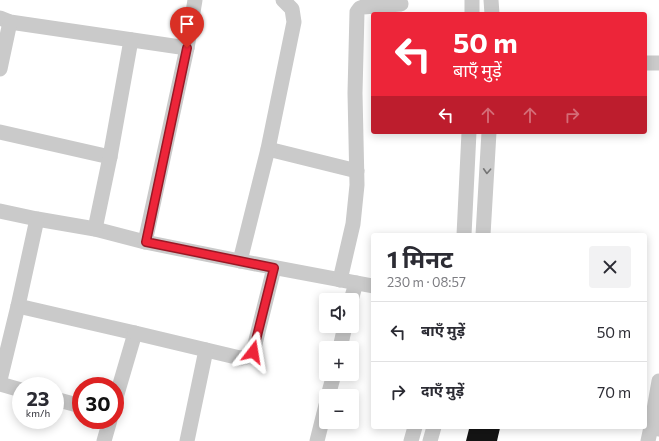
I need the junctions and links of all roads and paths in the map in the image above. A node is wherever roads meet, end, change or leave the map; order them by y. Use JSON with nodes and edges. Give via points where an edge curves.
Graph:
{"nodes":[{"id":1,"x":194,"y":0,"type":"edge"},
{"id":2,"x":284,"y":0,"type":"edge"},
{"id":3,"x":472,"y":0,"type":"edge"},
{"id":4,"x":491,"y":0,"type":"edge"},
{"id":5,"x":400,"y":4,"type":"dead end"},
{"id":6,"x":472,"y":12,"type":"edge"},
{"id":7,"x":492,"y":12,"type":"edge"},
{"id":8,"x":5,"y":20,"type":"edge"},
{"id":9,"x":131,"y":40,"type":"junction"},
{"id":10,"x":187,"y":48,"type":"junction"},
{"id":11,"x":647,"y":63,"type":"edge"},
{"id":12,"x":659,"y":63,"type":"edge"},
{"id":13,"x":0,"y":69,"type":"edge"},
{"id":14,"x":0,"y":132,"type":"edge"},
{"id":15,"x":469,"y":134,"type":"edge"},
{"id":16,"x":489,"y":134,"type":"edge"},
{"id":17,"x":268,"y":149,"type":"junction"},
{"id":18,"x":110,"y":157,"type":"junction"},
{"id":19,"x":357,"y":170,"type":"junction"},
{"id":20,"x":0,"y":211,"type":"edge"},
{"id":21,"x":37,"y":220,"type":"junction"},
{"id":22,"x":95,"y":229,"type":"junction"},
{"id":23,"x":464,"y":233,"type":"edge"},
{"id":24,"x":483,"y":233,"type":"edge"},
{"id":25,"x":146,"y":242,"type":"junction"},
{"id":26,"x":240,"y":261,"type":"junction"},
{"id":27,"x":274,"y":268,"type":"junction"},
{"id":28,"x":340,"y":280,"type":"junction"},
{"id":29,"x":356,"y":283,"type":"junction"},
{"id":30,"x":371,"y":286,"type":"edge"},
{"id":31,"x":353,"y":293,"type":"edge"},
{"id":32,"x":18,"y":306,"type":"junction"},
{"id":33,"x":134,"y":334,"type":"junction"},
{"id":34,"x":206,"y":350,"type":"junction"},
{"id":35,"x":122,"y":377,"type":"edge"},
{"id":36,"x":0,"y":380,"type":"edge"},
{"id":37,"x":659,"y":381,"type":"edge"},
{"id":38,"x":0,"y":384,"type":"edge"},
{"id":39,"x":12,"y":387,"type":"edge"},
{"id":40,"x":107,"y":429,"type":"edge"},
{"id":41,"x":320,"y":429,"type":"edge"},
{"id":42,"x":414,"y":429,"type":"edge"},
{"id":43,"x":433,"y":429,"type":"edge"},
{"id":44,"x":653,"y":433,"type":"edge"},
{"id":45,"x":104,"y":441,"type":"edge"},
{"id":46,"x":187,"y":441,"type":"edge"},
{"id":47,"x":317,"y":441,"type":"edge"},
{"id":48,"x":411,"y":441,"type":"edge"},
{"id":49,"x":430,"y":441,"type":"edge"}],
"edges":[{"from":1,"to":10,"type":"street"},
{"from":2,"to":17,"type":"street","via":[[292,9],[294,22]]},
{"from":3,"to":6,"type":"street"},
{"from":4,"to":7,"type":"street"},
{"from":5,"to":19,"type":"street","via":[[363,7],[357,12]]},
{"from":8,"to":9,"type":"street"},
{"from":8,"to":13,"type":"street"},
{"from":9,"to":10,"type":"street"},
{"from":9,"to":18,"type":"street"},
{"from":10,"to":25,"type":"street"},
{"from":11,"to":12,"type":"street"},
{"from":14,"to":18,"type":"street"},
{"from":15,"to":23,"type":"street"},
{"from":16,"to":24,"type":"street","one_way":true},
{"from":17,"to":19,"type":"street"},
{"from":17,"to":26,"type":"street"},
{"from":18,"to":22,"type":"street"},
{"from":19,"to":28,"type":"street","via":[[353,224]]},
{"from":20,"to":21,"type":"street"},
{"from":21,"to":22,"type":"street"},
{"from":21,"to":32,"type":"street"},
{"from":22,"to":25,"type":"street"},
{"from":25,"to":26,"type":"street"},
{"from":26,"to":27,"type":"street"},
{"from":27,"to":28,"type":"street"},
{"from":27,"to":34,"type":"street","via":[[253,352],[247,357],[240,358]]},
{"from":28,"to":29,"type":"street"},
{"from":29,"to":30,"type":"street"},
{"from":29,"to":31,"type":"street"},
{"from":32,"to":33,"type":"street"},
{"from":32,"to":36,"type":"street"},
{"from":33,"to":34,"type":"street"},
{"from":33,"to":35,"type":"street"},
{"from":34,"to":46,"type":"street"},
{"from":37,"to":44,"type":"street"},
{"from":38,"to":39,"type":"street"},
{"from":40,"to":45,"type":"street"},
{"from":41,"to":47,"type":"street"},
{"from":42,"to":48,"type":"street"},
{"from":43,"to":49,"type":"street"}]}
